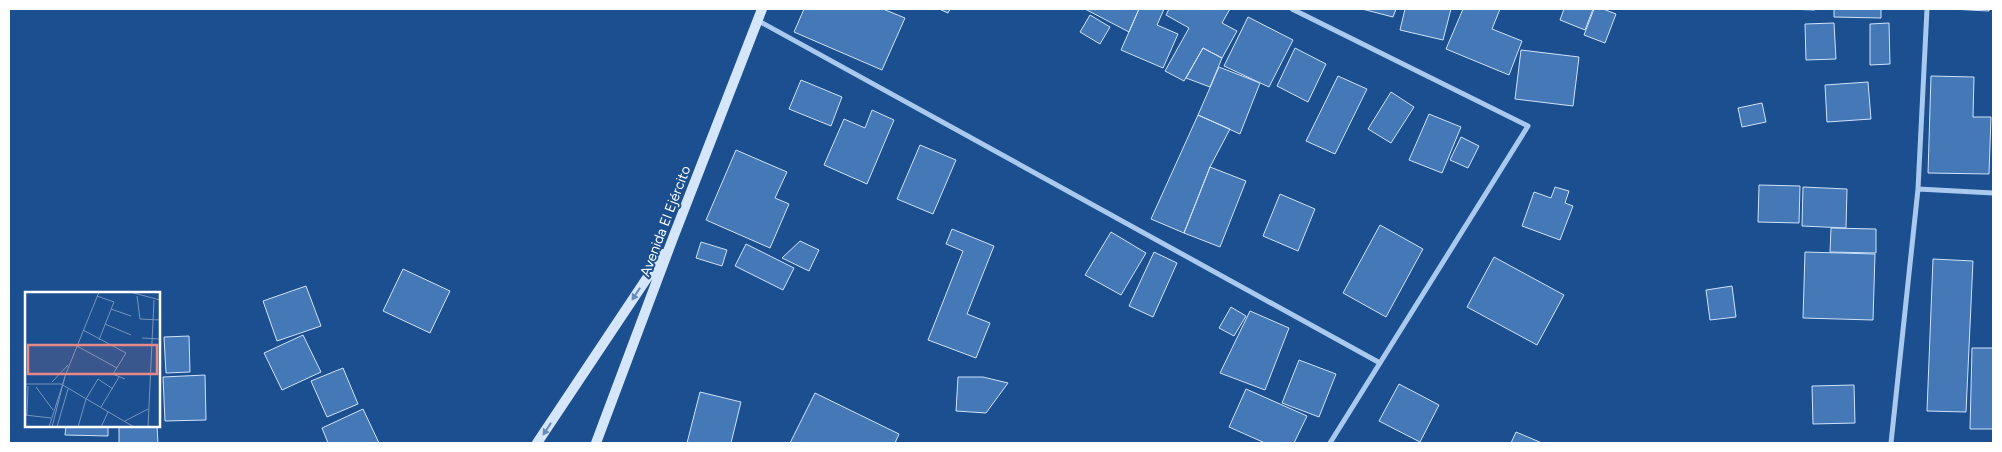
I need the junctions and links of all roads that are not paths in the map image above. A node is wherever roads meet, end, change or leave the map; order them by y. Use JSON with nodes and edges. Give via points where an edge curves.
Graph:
{"nodes":[{"id":1,"x":762,"y":9,"type":"edge"},
{"id":2,"x":1292,"y":9,"type":"edge"},
{"id":3,"x":1927,"y":9,"type":"edge"},
{"id":4,"x":757,"y":20,"type":"junction"},
{"id":5,"x":1918,"y":189,"type":"junction"},
{"id":6,"x":1993,"y":193,"type":"edge"},
{"id":7,"x":673,"y":238,"type":"junction"},
{"id":8,"x":1380,"y":363,"type":"junction"},
{"id":9,"x":536,"y":443,"type":"edge"},
{"id":10,"x":596,"y":443,"type":"edge"},
{"id":11,"x":1330,"y":443,"type":"edge"},
{"id":12,"x":1892,"y":443,"type":"edge"}],
"edges":[{"from":1,"to":4,"type":"street","name":"Avenida El Ejército"},
{"from":2,"to":8,"type":"street","via":[[1528,126]]},
{"from":3,"to":5,"type":"street"},
{"from":4,"to":7,"type":"street","name":"Avenida El Ejército"},
{"from":4,"to":8,"type":"street"},
{"from":5,"to":6,"type":"street"},
{"from":5,"to":12,"type":"street"},
{"from":7,"to":9,"type":"street","one_way":true},
{"from":7,"to":10,"type":"street","name":"Avenida El Ejército"},
{"from":8,"to":11,"type":"street"}]}
